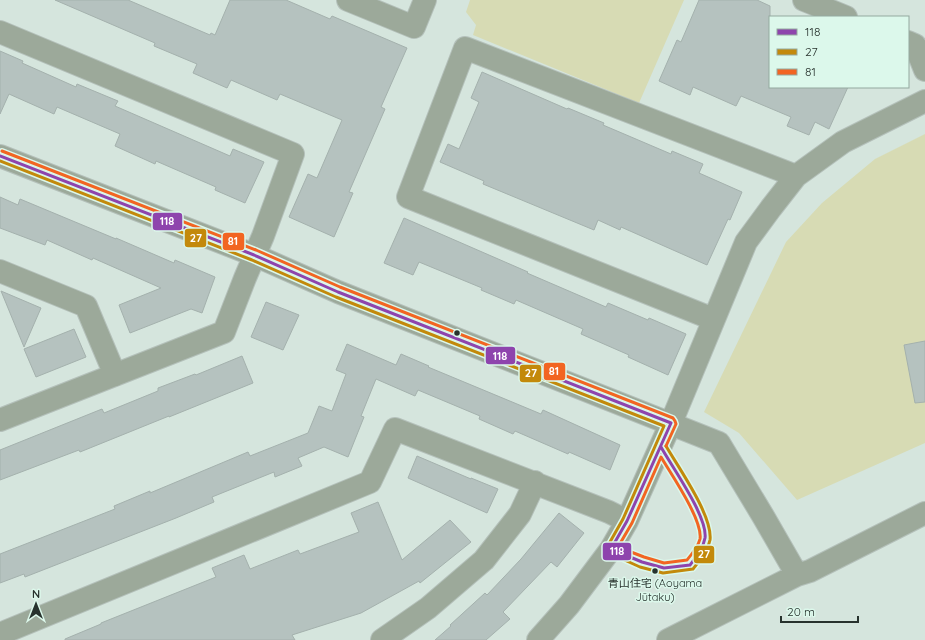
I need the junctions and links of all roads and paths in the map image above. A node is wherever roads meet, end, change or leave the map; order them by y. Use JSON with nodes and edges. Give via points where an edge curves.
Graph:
{"nodes":[{"id":1,"x":348,"y":0,"type":"edge"},
{"id":2,"x":425,"y":0,"type":"edge"},
{"id":3,"x":804,"y":0,"type":"edge"},
{"id":4,"x":844,"y":16,"type":"edge"},
{"id":5,"x":0,"y":32,"type":"edge"},
{"id":6,"x":909,"y":42,"type":"edge"},
{"id":7,"x":925,"y":70,"type":"edge"},
{"id":8,"x":925,"y":101,"type":"edge"},
{"id":9,"x":0,"y":156,"type":"edge"},
{"id":10,"x":796,"y":176,"type":"junction"},
{"id":11,"x":254,"y":255,"type":"junction"},
{"id":12,"x":0,"y":271,"type":"edge"},
{"id":13,"x":713,"y":319,"type":"junction"},
{"id":14,"x":115,"y":375,"type":"junction"},
{"id":15,"x":0,"y":420,"type":"edge"},
{"id":16,"x":671,"y":423,"type":"junction"},
{"id":17,"x":535,"y":482,"type":"junction"},
{"id":18,"x":925,"y":513,"type":"edge"},
{"id":19,"x":627,"y":521,"type":"junction"},
{"id":20,"x":796,"y":575,"type":"junction"},
{"id":21,"x":0,"y":634,"type":"edge"},
{"id":22,"x":382,"y":640,"type":"edge"},
{"id":23,"x":538,"y":640,"type":"edge"},
{"id":24,"x":668,"y":640,"type":"edge"}],
"edges":[{"from":1,"to":2,"type":"street","via":[[414,27]]},
{"from":3,"to":4,"type":"street"},
{"from":5,"to":11,"type":"street","via":[[293,154]]},
{"from":6,"to":7,"type":"street","via":[[915,45]]},
{"from":8,"to":10,"type":"street","via":[[843,142]]},
{"from":9,"to":11,"type":"street"},
{"from":10,"to":13,"type":"street","via":[[746,242]]},
{"from":10,"to":13,"type":"street","via":[[465,48],[408,197]]},
{"from":11,"to":14,"type":"street","via":[[224,332]]},
{"from":11,"to":16,"type":"street","via":[[338,292]]},
{"from":12,"to":14,"type":"street","via":[[86,306]]},
{"from":13,"to":16,"type":"street"},
{"from":14,"to":15,"type":"street"},
{"from":16,"to":19,"type":"street"},
{"from":16,"to":20,"type":"street","via":[[718,442]]},
{"from":17,"to":19,"type":"street"},
{"from":17,"to":21,"type":"street","via":[[395,429],[370,482]]},
{"from":17,"to":22,"type":"street","via":[[520,514],[484,560],[428,608]]},
{"from":18,"to":20,"type":"street","via":[[810,571]]},
{"from":19,"to":23,"type":"street","via":[[611,549]]},
{"from":20,"to":24,"type":"street"}]}
